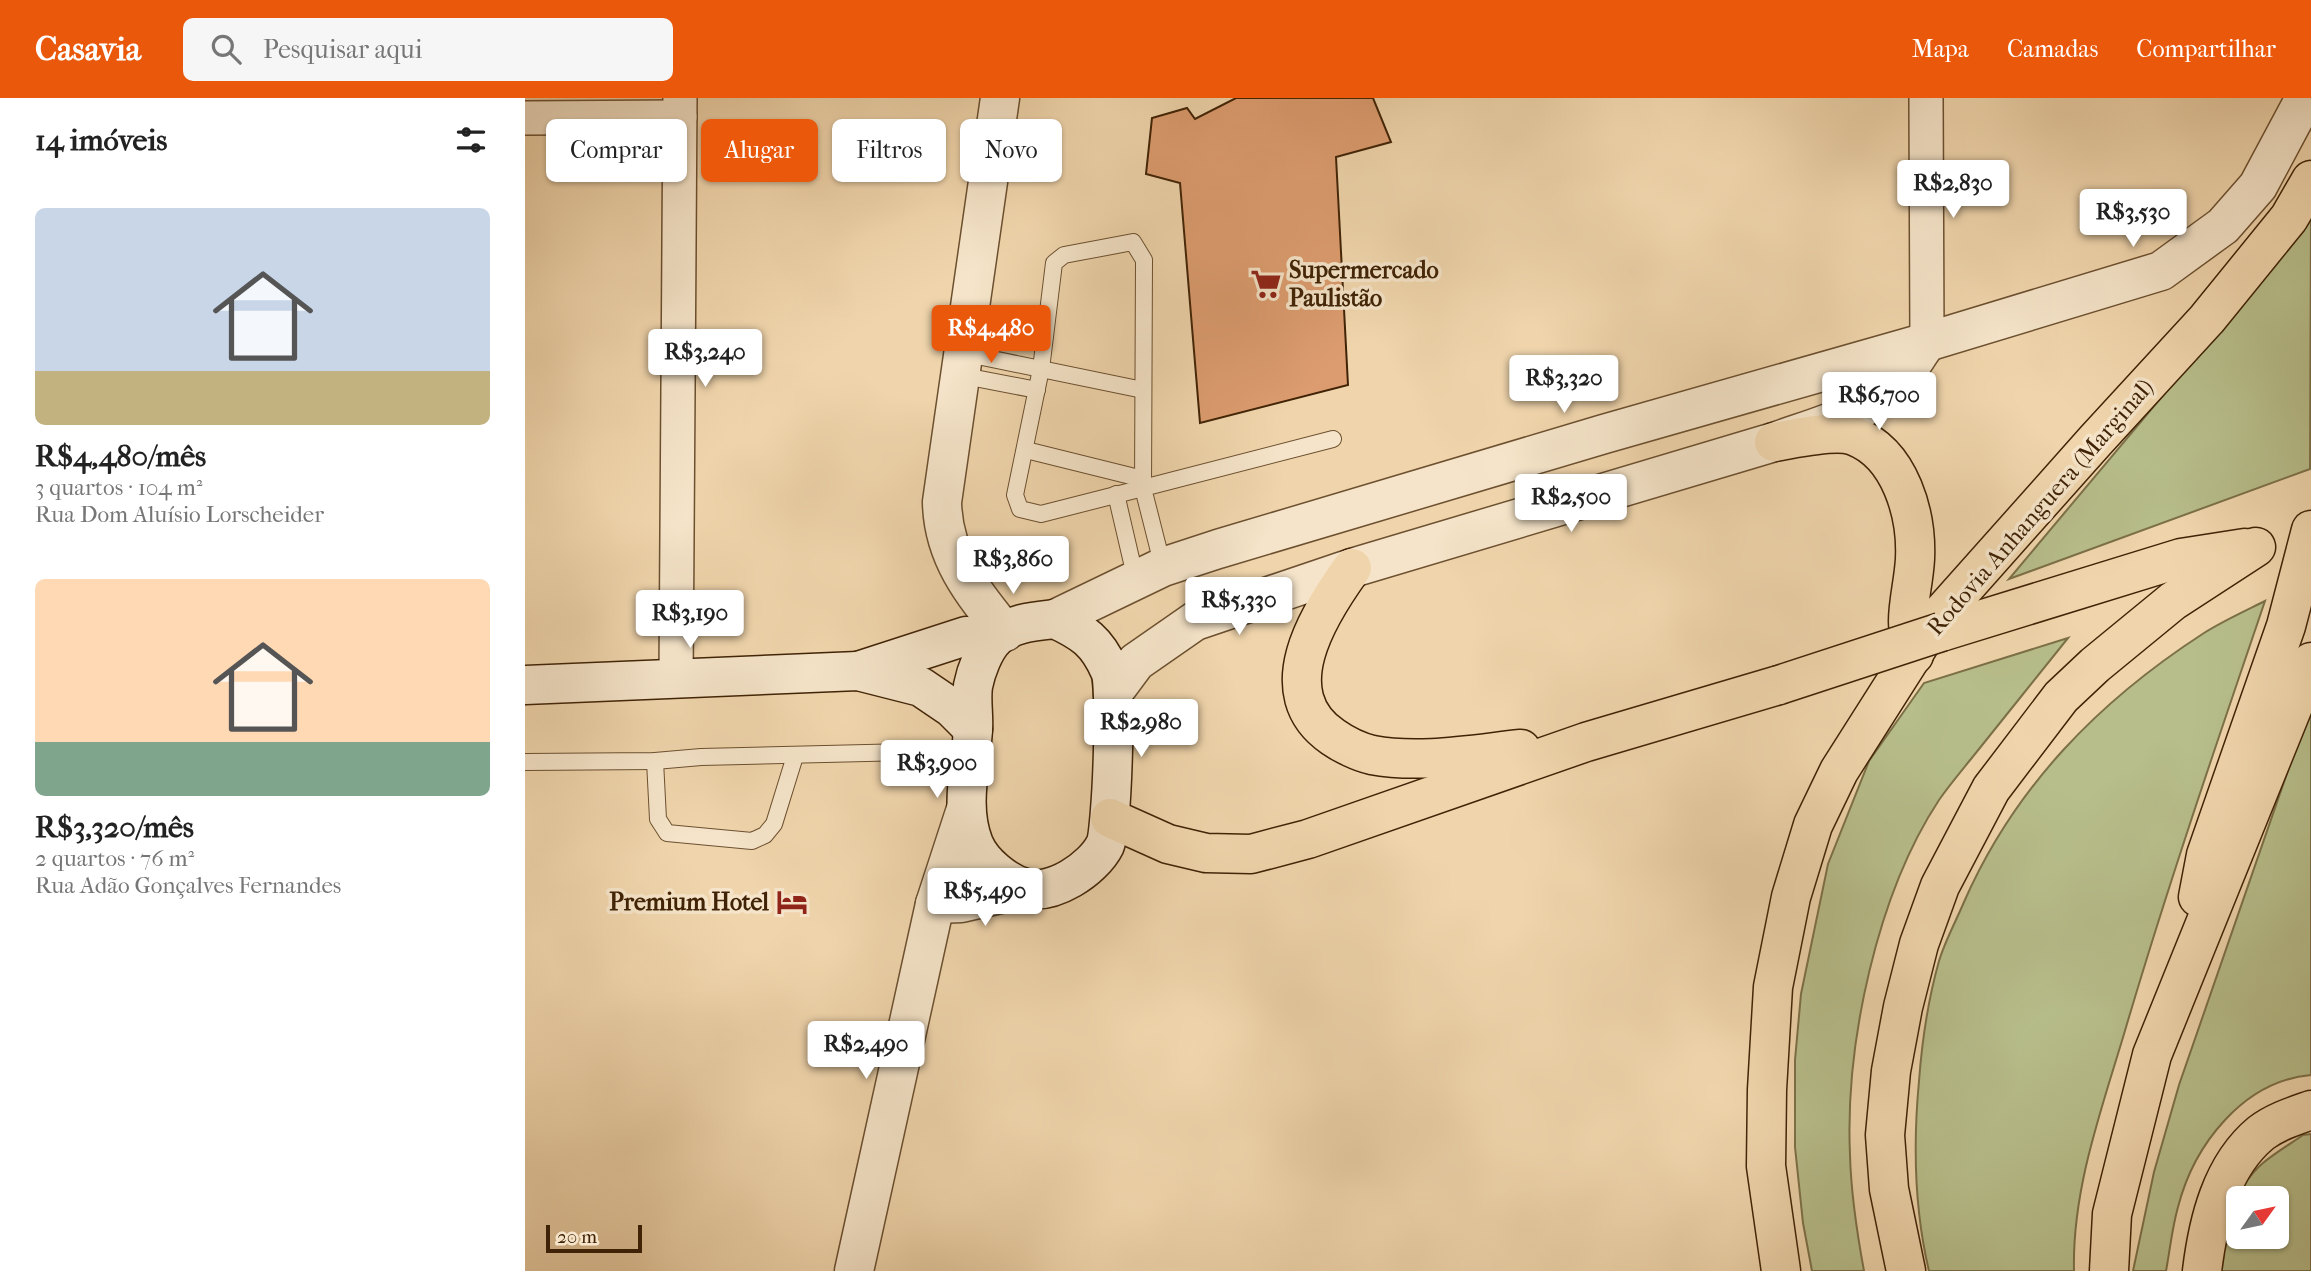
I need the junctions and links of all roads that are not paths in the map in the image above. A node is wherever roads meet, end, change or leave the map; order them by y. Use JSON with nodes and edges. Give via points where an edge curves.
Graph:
{"nodes":[{"id":1,"x":1000,"y":98,"type":"edge"},
{"id":2,"x":1926,"y":98,"type":"edge"},
{"id":3,"x":2305,"y":98,"type":"edge"},
{"id":4,"x":680,"y":108,"type":"edge"},
{"id":5,"x":525,"y":118,"type":"edge"},
{"id":6,"x":2311,"y":180,"type":"edge"},
{"id":7,"x":1927,"y":342,"type":"junction"},
{"id":8,"x":961,"y":364,"type":"junction"},
{"id":9,"x":1041,"y":369,"type":"junction"},
{"id":10,"x":1037,"y":390,"type":"junction"},
{"id":11,"x":1143,"y":390,"type":"junction"},
{"id":12,"x":1333,"y":439,"type":"dead end"},
{"id":13,"x":1774,"y":442,"type":"junction"},
{"id":14,"x":1026,"y":450,"type":"junction"},
{"id":15,"x":1143,"y":483,"type":"junction"},
{"id":16,"x":1116,"y":494,"type":"junction"},
{"id":17,"x":2311,"y":530,"type":"edge"},
{"id":18,"x":2256,"y":547,"type":"junction"},
{"id":19,"x":1352,"y":568,"type":"junction"},
{"id":20,"x":1149,"y":573,"type":"junction"},
{"id":21,"x":1055,"y":619,"type":"junction"},
{"id":22,"x":1000,"y":635,"type":"junction"},
{"id":23,"x":1914,"y":654,"type":"junction"},
{"id":24,"x":2311,"y":662,"type":"edge"},
{"id":25,"x":858,"y":671,"type":"junction"},
{"id":26,"x":676,"y":680,"type":"junction"},
{"id":27,"x":525,"y":685,"type":"edge"},
{"id":28,"x":1113,"y":693,"type":"junction"},
{"id":29,"x":971,"y":742,"type":"junction"},
{"id":30,"x":1586,"y":742,"type":"junction"},
{"id":31,"x":795,"y":756,"type":"junction"},
{"id":32,"x":655,"y":761,"type":"junction"},
{"id":33,"x":525,"y":762,"type":"edge"},
{"id":34,"x":966,"y":809,"type":"junction"},
{"id":35,"x":1110,"y":818,"type":"junction"},
{"id":36,"x":1027,"y":888,"type":"junction"},
{"id":37,"x":935,"y":904,"type":"junction"},
{"id":38,"x":2195,"y":955,"type":"junction"},
{"id":39,"x":2311,"y":1110,"type":"edge"},
{"id":40,"x":854,"y":1271,"type":"edge"},
{"id":41,"x":1781,"y":1271,"type":"edge"},
{"id":42,"x":1906,"y":1271,"type":"edge"},
{"id":43,"x":2109,"y":1271,"type":"edge"},
{"id":44,"x":2202,"y":1271,"type":"edge"}],
"edges":[{"from":1,"to":8,"type":"street"},
{"from":2,"to":7,"type":"street"},
{"from":3,"to":7,"type":"street","via":[[2258,186],[2223,226],[2161,271]]},
{"from":4,"to":5,"type":"street"},
{"from":4,"to":26,"type":"street"},
{"from":6,"to":23,"type":"highway","name":"Rodovia Anhanguera (Marginal)","via":[[2289,218],[2207,319],[1933,623]]},
{"from":7,"to":13,"type":"street","via":[[1898,382],[1875,400]]},
{"from":7,"to":20,"type":"street","via":[[1604,434]]},
{"from":8,"to":9,"type":"lane"},
{"from":8,"to":10,"type":"lane"},
{"from":8,"to":22,"type":"street","via":[[943,524],[953,560]]},
{"from":9,"to":10,"type":"lane"},
{"from":9,"to":11,"type":"lane"},
{"from":9,"to":11,"type":"lane","via":[[1054,263],[1063,255],[1133,242],[1144,260]]},
{"from":10,"to":14,"type":"lane"},
{"from":11,"to":15,"type":"lane"},
{"from":12,"to":15,"type":"lane"},
{"from":13,"to":19,"type":"street"},
{"from":13,"to":23,"type":"highway","via":[[1854,436],[1887,460],[1904,490],[1913,520],[1915,559],[1906,626]]},
{"from":14,"to":15,"type":"lane"},
{"from":14,"to":16,"type":"lane","via":[[1015,495],[1020,509],[1041,514]]},
{"from":15,"to":16,"type":"lane"},
{"from":15,"to":20,"type":"lane"},
{"from":16,"to":20,"type":"lane"},
{"from":17,"to":18,"type":"highway"},
{"from":17,"to":38,"type":"highway","via":[[2286,626],[2206,855],[2197,902]]},
{"from":18,"to":30,"type":"highway","bridge":true,"via":[[2181,558]]},
{"from":18,"to":42,"type":"highway","via":[[2173,601],[2061,697],[1991,789],[1941,886],[1919,944],[1903,1007],[1885,1135],[1889,1189]]},
{"from":19,"to":28,"type":"street","via":[[1195,621],[1136,662]]},
{"from":19,"to":30,"type":"highway","via":[[1314,627],[1303,659],[1305,703],[1318,726],[1370,755],[1419,758]]},
{"from":20,"to":21,"type":"street"},
{"from":21,"to":22,"type":"street","via":[[1029,622]]},
{"from":21,"to":28,"type":"street","via":[[1083,632],[1099,649],[1112,675]]},
{"from":22,"to":25,"type":"street","via":[[966,636]]},
{"from":22,"to":29,"type":"street","via":[[981,662],[973,686]]},
{"from":23,"to":41,"type":"highway","name":"Rodovia Anhanguera (Marginal)","via":[[1839,771],[1813,825],[1791,897],[1773,987],[1767,1090],[1766,1166]]},
{"from":24,"to":38,"type":"highway"},
{"from":25,"to":26,"type":"street"},
{"from":25,"to":29,"type":"street","via":[[921,687],[940,697]]},
{"from":26,"to":27,"type":"street"},
{"from":28,"to":35,"type":"street"},
{"from":29,"to":31,"type":"lane","via":[[908,752]]},
{"from":29,"to":34,"type":"street"},
{"from":30,"to":35,"type":"highway","via":[[1308,839],[1251,854],[1206,853],[1168,844]]},
{"from":31,"to":32,"type":"lane"},
{"from":31,"to":32,"type":"lane","via":[[774,824],[752,841],[667,833],[659,818]]},
{"from":32,"to":33,"type":"lane"},
{"from":34,"to":36,"type":"street","via":[[974,845],[989,866]]},
{"from":34,"to":37,"type":"street"},
{"from":35,"to":36,"type":"street","via":[[1105,845],[1088,865],[1062,883]]},
{"from":36,"to":37,"type":"street"},
{"from":37,"to":40,"type":"street"},
{"from":38,"to":43,"type":"highway","via":[[2152,1055],[2112,1214]]},
{"from":39,"to":44,"type":"highway","via":[[2263,1131],[2240,1154],[2223,1186],[2206,1239]]}]}
